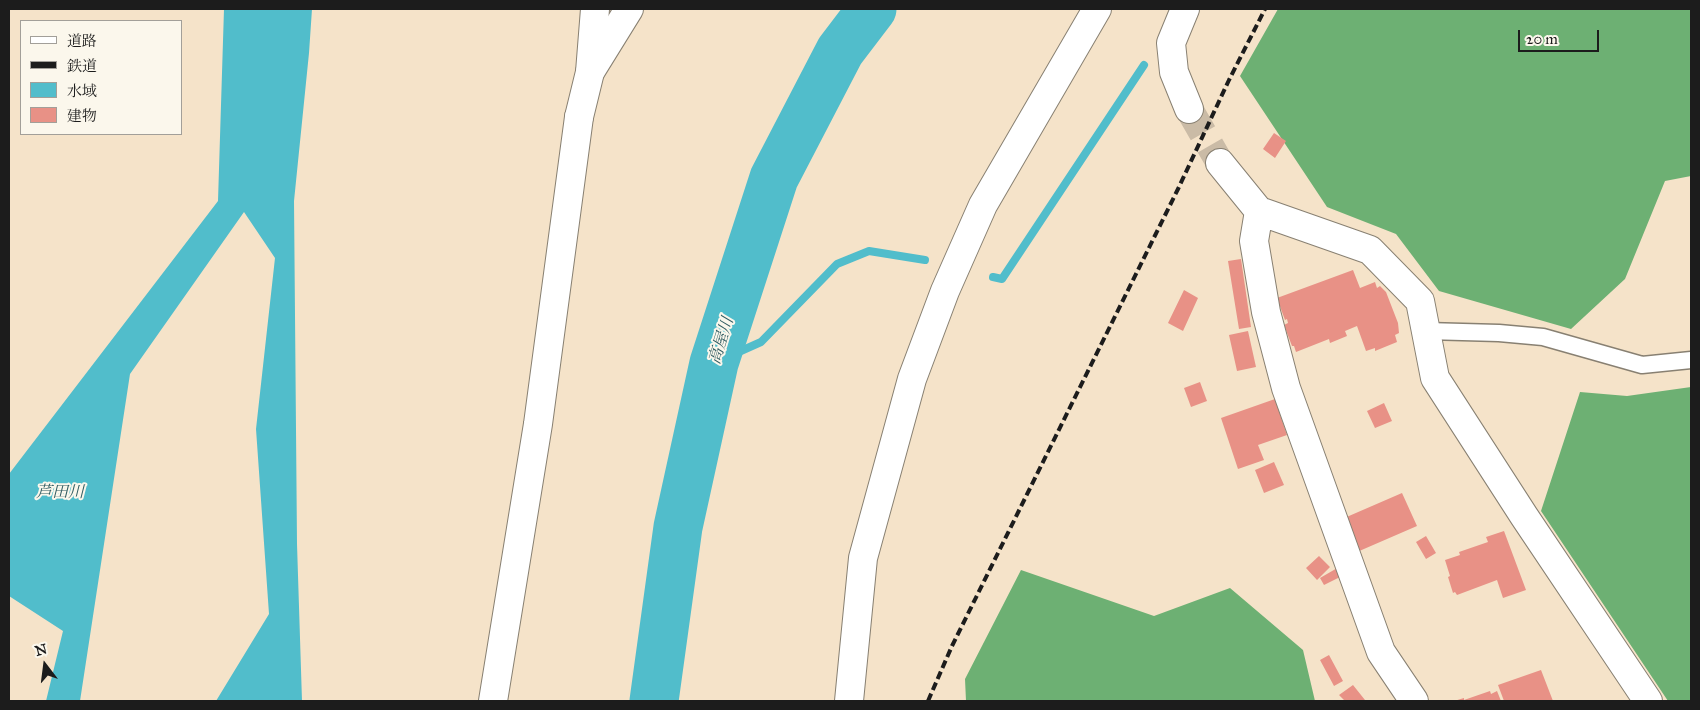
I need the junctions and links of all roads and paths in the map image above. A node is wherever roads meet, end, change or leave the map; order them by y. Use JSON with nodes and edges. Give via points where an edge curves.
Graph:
{"nodes":[{"id":1,"x":595,"y":9,"type":"edge"},
{"id":2,"x":629,"y":9,"type":"edge"},
{"id":3,"x":1097,"y":9,"type":"edge"},
{"id":4,"x":1185,"y":9,"type":"edge"},
{"id":5,"x":590,"y":72,"type":"junction"},
{"id":6,"x":1190,"y":109,"type":"tunnel mouth"},
{"id":7,"x":1220,"y":163,"type":"tunnel mouth"},
{"id":8,"x":1259,"y":211,"type":"junction"},
{"id":9,"x":1426,"y":331,"type":"junction"},
{"id":10,"x":1691,"y":360,"type":"edge"},
{"id":11,"x":493,"y":701,"type":"edge"},
{"id":12,"x":849,"y":701,"type":"edge"},
{"id":13,"x":1414,"y":701,"type":"edge"},
{"id":14,"x":1648,"y":701,"type":"edge"}],
"edges":[{"from":1,"to":5,"type":"street"},
{"from":2,"to":5,"type":"street"},
{"from":3,"to":12,"type":"street","via":[[983,205],[945,291],[912,379],[863,558]]},
{"from":4,"to":6,"type":"street","via":[[1171,43],[1174,72]]},
{"from":5,"to":11,"type":"street","via":[[579,117],[538,424]]},
{"from":7,"to":8,"type":"street"},
{"from":8,"to":9,"type":"street","via":[[1370,250],[1420,301]]},
{"from":8,"to":13,"type":"street","via":[[1254,241],[1266,312],[1286,388],[1381,652]]},
{"from":9,"to":10,"type":"lane","via":[[1543,337],[1642,365]]},
{"from":9,"to":14,"type":"street","via":[[1436,378]]}]}
